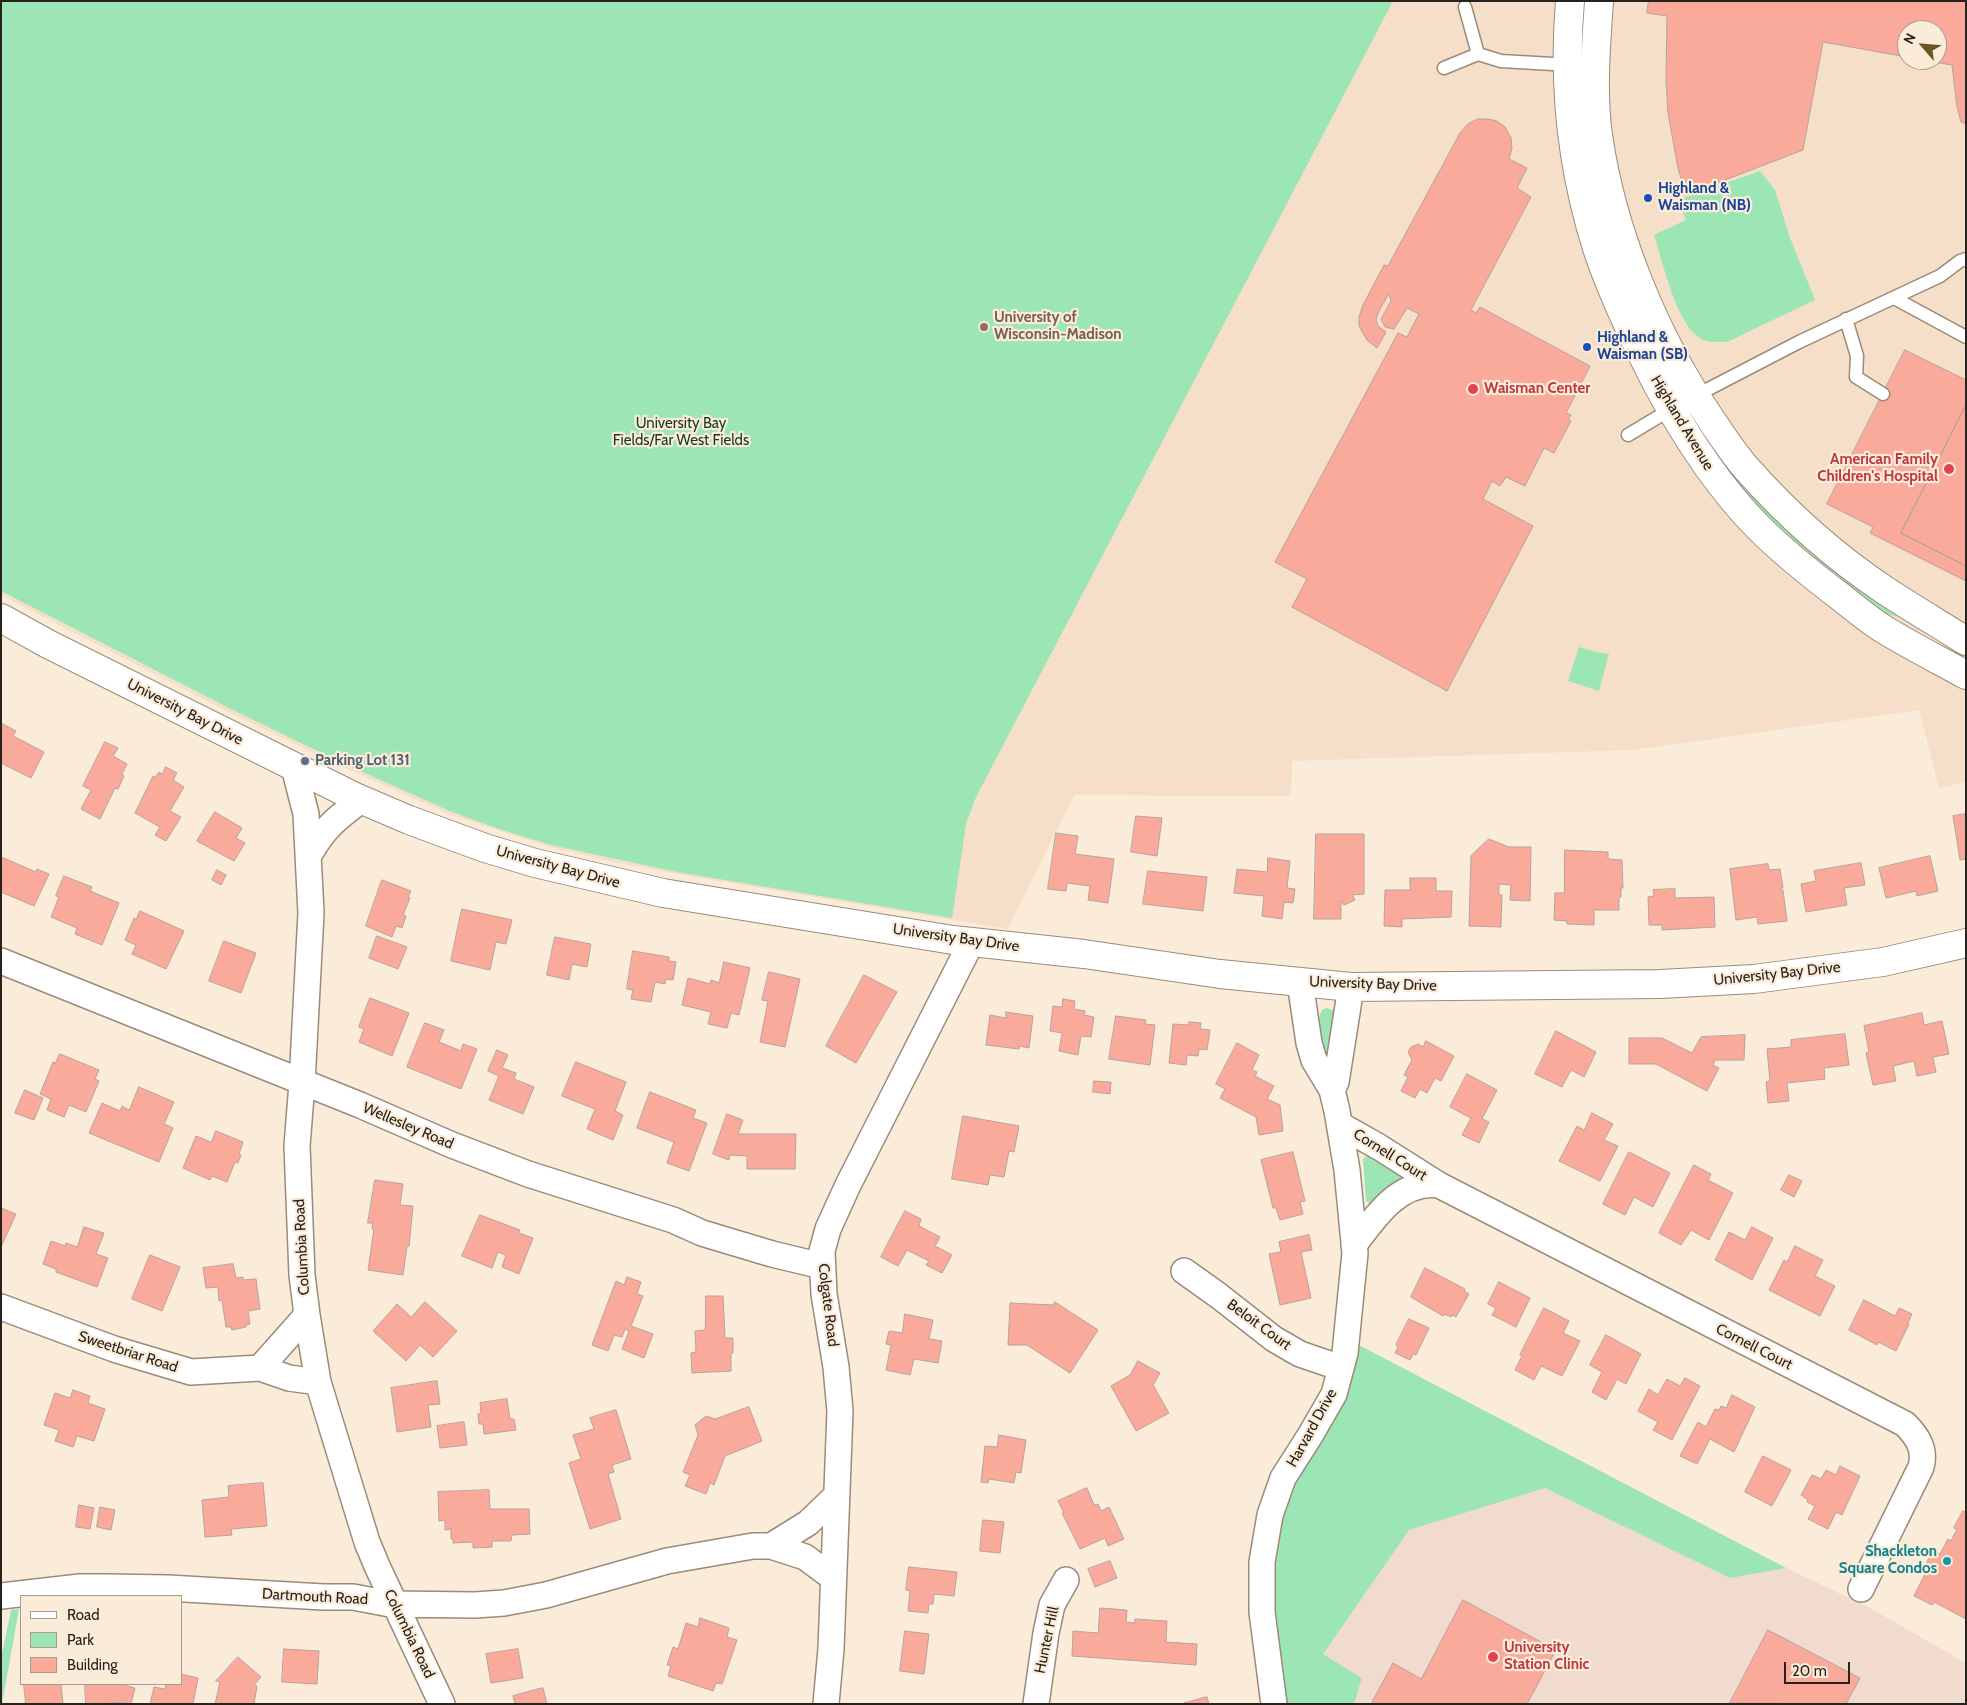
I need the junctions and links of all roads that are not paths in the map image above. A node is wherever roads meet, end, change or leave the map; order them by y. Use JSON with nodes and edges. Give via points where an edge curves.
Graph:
{"nodes":[{"id":1,"x":1570,"y":1,"type":"edge"},
{"id":2,"x":1599,"y":1,"type":"edge"},
{"id":3,"x":1465,"y":7,"type":"dead end"},
{"id":4,"x":1478,"y":54,"type":"junction"},
{"id":5,"x":1595,"y":64,"type":"junction"},
{"id":6,"x":1567,"y":66,"type":"junction"},
{"id":7,"x":1444,"y":68,"type":"dead end"},
{"id":8,"x":1966,"y":259,"type":"edge"},
{"id":9,"x":1894,"y":298,"type":"junction"},
{"id":10,"x":1846,"y":319,"type":"junction"},
{"id":11,"x":1966,"y":337,"type":"edge"},
{"id":12,"x":1883,"y":394,"type":"dead end"},
{"id":13,"x":1695,"y":395,"type":"junction"},
{"id":14,"x":1671,"y":410,"type":"junction"},
{"id":15,"x":1628,"y":435,"type":"dead end"},
{"id":16,"x":1,"y":618,"type":"edge"},
{"id":17,"x":1966,"y":641,"type":"edge"},
{"id":18,"x":1966,"y":674,"type":"edge"},
{"id":19,"x":294,"y":767,"type":"junction"},
{"id":20,"x":361,"y":800,"type":"junction"},
{"id":21,"x":309,"y":855,"type":"junction"},
{"id":22,"x":972,"y":941,"type":"junction"},
{"id":23,"x":1966,"y":943,"type":"edge"},
{"id":24,"x":1,"y":961,"type":"edge"},
{"id":25,"x":1300,"y":982,"type":"junction"},
{"id":26,"x":1351,"y":987,"type":"junction"},
{"id":27,"x":302,"y":1083,"type":"junction"},
{"id":28,"x":1332,"y":1090,"type":"junction"},
{"id":29,"x":1340,"y":1125,"type":"junction"},
{"id":30,"x":1439,"y":1185,"type":"junction"},
{"id":31,"x":1354,"y":1245,"type":"junction"},
{"id":32,"x":822,"y":1266,"type":"junction"},
{"id":33,"x":1184,"y":1272,"type":"dead end"},
{"id":34,"x":1,"y":1307,"type":"edge"},
{"id":35,"x":306,"y":1315,"type":"junction"},
{"id":36,"x":260,"y":1368,"type":"junction"},
{"id":37,"x":1341,"y":1368,"type":"junction"},
{"id":38,"x":318,"y":1382,"type":"junction"},
{"id":39,"x":835,"y":1498,"type":"junction"},
{"id":40,"x":771,"y":1546,"type":"junction"},
{"id":41,"x":832,"y":1577,"type":"junction"},
{"id":42,"x":1066,"y":1580,"type":"dead end"},
{"id":43,"x":1861,"y":1588,"type":"dead end"},
{"id":44,"x":1,"y":1596,"type":"edge"},
{"id":45,"x":395,"y":1604,"type":"junction"},
{"id":46,"x":442,"y":1704,"type":"edge"},
{"id":47,"x":826,"y":1704,"type":"edge"},
{"id":48,"x":1036,"y":1704,"type":"edge"},
{"id":49,"x":1274,"y":1704,"type":"edge"}],
"edges":[{"from":1,"to":6,"type":"street","name":"Highland Avenue"},
{"from":2,"to":5,"type":"street","name":"Highland Avenue"},
{"from":3,"to":4,"type":"lane"},
{"from":4,"to":6,"type":"lane","via":[[1501,61]]},
{"from":4,"to":7,"type":"lane"},
{"from":5,"to":6,"type":"lane"},
{"from":5,"to":13,"type":"street","name":"Highland Avenue","via":[[1598,134],[1622,234],[1647,301]]},
{"from":6,"to":14,"type":"street","name":"Highland Avenue","via":[[1576,160],[1597,249],[1621,309]]},
{"from":8,"to":9,"type":"lane","via":[[1940,276]]},
{"from":9,"to":10,"type":"lane"},
{"from":9,"to":11,"type":"lane"},
{"from":10,"to":12,"type":"lane","via":[[1857,356],[1856,377]]},
{"from":10,"to":13,"type":"lane"},
{"from":13,"to":14,"type":"lane"},
{"from":13,"to":17,"type":"street","name":"Highland Avenue","via":[[1728,446],[1778,502],[1885,591]]},
{"from":14,"to":15,"type":"lane"},
{"from":14,"to":18,"type":"street","name":"Highland Avenue","via":[[1724,489],[1786,554],[1880,627]]},
{"from":16,"to":19,"type":"street","name":"University Bay Drive"},
{"from":19,"to":20,"type":"street","name":"University Bay Drive"},
{"from":19,"to":21,"type":"street","name":"Columbia Road","via":[[306,814]]},
{"from":20,"to":21,"type":"street","via":[[330,824],[318,837]]},
{"from":20,"to":22,"type":"street","name":"University Bay Drive","via":[[518,858],[663,893]]},
{"from":21,"to":27,"type":"street","name":"Columbia Road","via":[[311,913]]},
{"from":22,"to":25,"type":"street","name":"University Bay Drive"},
{"from":22,"to":32,"type":"street","name":"Colgate Road","via":[[848,1185],[824,1240]]},
{"from":23,"to":26,"type":"street","name":"University Bay Drive","via":[[1883,962],[1754,979],[1660,984]]},
{"from":24,"to":27,"type":"street","name":"Wellesley Road"},
{"from":25,"to":26,"type":"street","name":"University Bay Drive"},
{"from":25,"to":28,"type":"street","name":"Harvard Drive","via":[[1314,1060]]},
{"from":26,"to":28,"type":"street","name":"Harvard Drive"},
{"from":27,"to":32,"type":"street","name":"Wellesley Road","via":[[528,1174],[673,1220],[702,1233]]},
{"from":27,"to":35,"type":"street","name":"Columbia Road","via":[[297,1146]]},
{"from":28,"to":29,"type":"street","name":"Harvard Drive"},
{"from":29,"to":30,"type":"street","name":"Cornell Court"},
{"from":29,"to":31,"type":"street","name":"Harvard Drive"},
{"from":30,"to":31,"type":"street","name":"Cornell Court","via":[[1421,1185],[1396,1197],[1382,1208]]},
{"from":30,"to":43,"type":"street","name":"Cornell Court","via":[[1905,1424],[1921,1447],[1921,1467]]},
{"from":31,"to":37,"type":"street","name":"Harvard Drive"},
{"from":32,"to":39,"type":"street","name":"Colgate Road","via":[[840,1411]]},
{"from":33,"to":37,"type":"street","name":"Beloit Court","via":[[1274,1339],[1300,1354]]},
{"from":34,"to":36,"type":"street","name":"Sweetbriar Road","via":[[114,1349],[191,1372]]},
{"from":35,"to":36,"type":"street"},
{"from":35,"to":38,"type":"street","name":"Columbia Road"},
{"from":36,"to":38,"type":"street","name":"Sweetbriar Road","via":[[289,1378]]},
{"from":37,"to":49,"type":"street","name":"Harvard Drive","via":[[1334,1394],[1283,1478],[1270,1515],[1262,1562],[1262,1612]]},
{"from":38,"to":45,"type":"street","name":"Columbia Road","via":[[367,1542]]},
{"from":39,"to":40,"type":"street","name":"Dartmouth Road","via":[[808,1523]]},
{"from":39,"to":41,"type":"street","name":"Colgate Road"},
{"from":40,"to":41,"type":"street","name":"Dartmouth Road","via":[[805,1557]]},
{"from":40,"to":45,"type":"street","name":"Dartmouth Road","via":[[753,1546],[667,1561],[546,1595],[504,1603],[453,1606]]},
{"from":41,"to":47,"type":"street","name":"Colgate Road"},
{"from":42,"to":48,"type":"street","name":"Hunter Hill","via":[[1052,1605]]},
{"from":44,"to":45,"type":"street","name":"Dartmouth Road","via":[[107,1586],[353,1597]]},
{"from":45,"to":46,"type":"street","name":"Columbia Road"}]}
